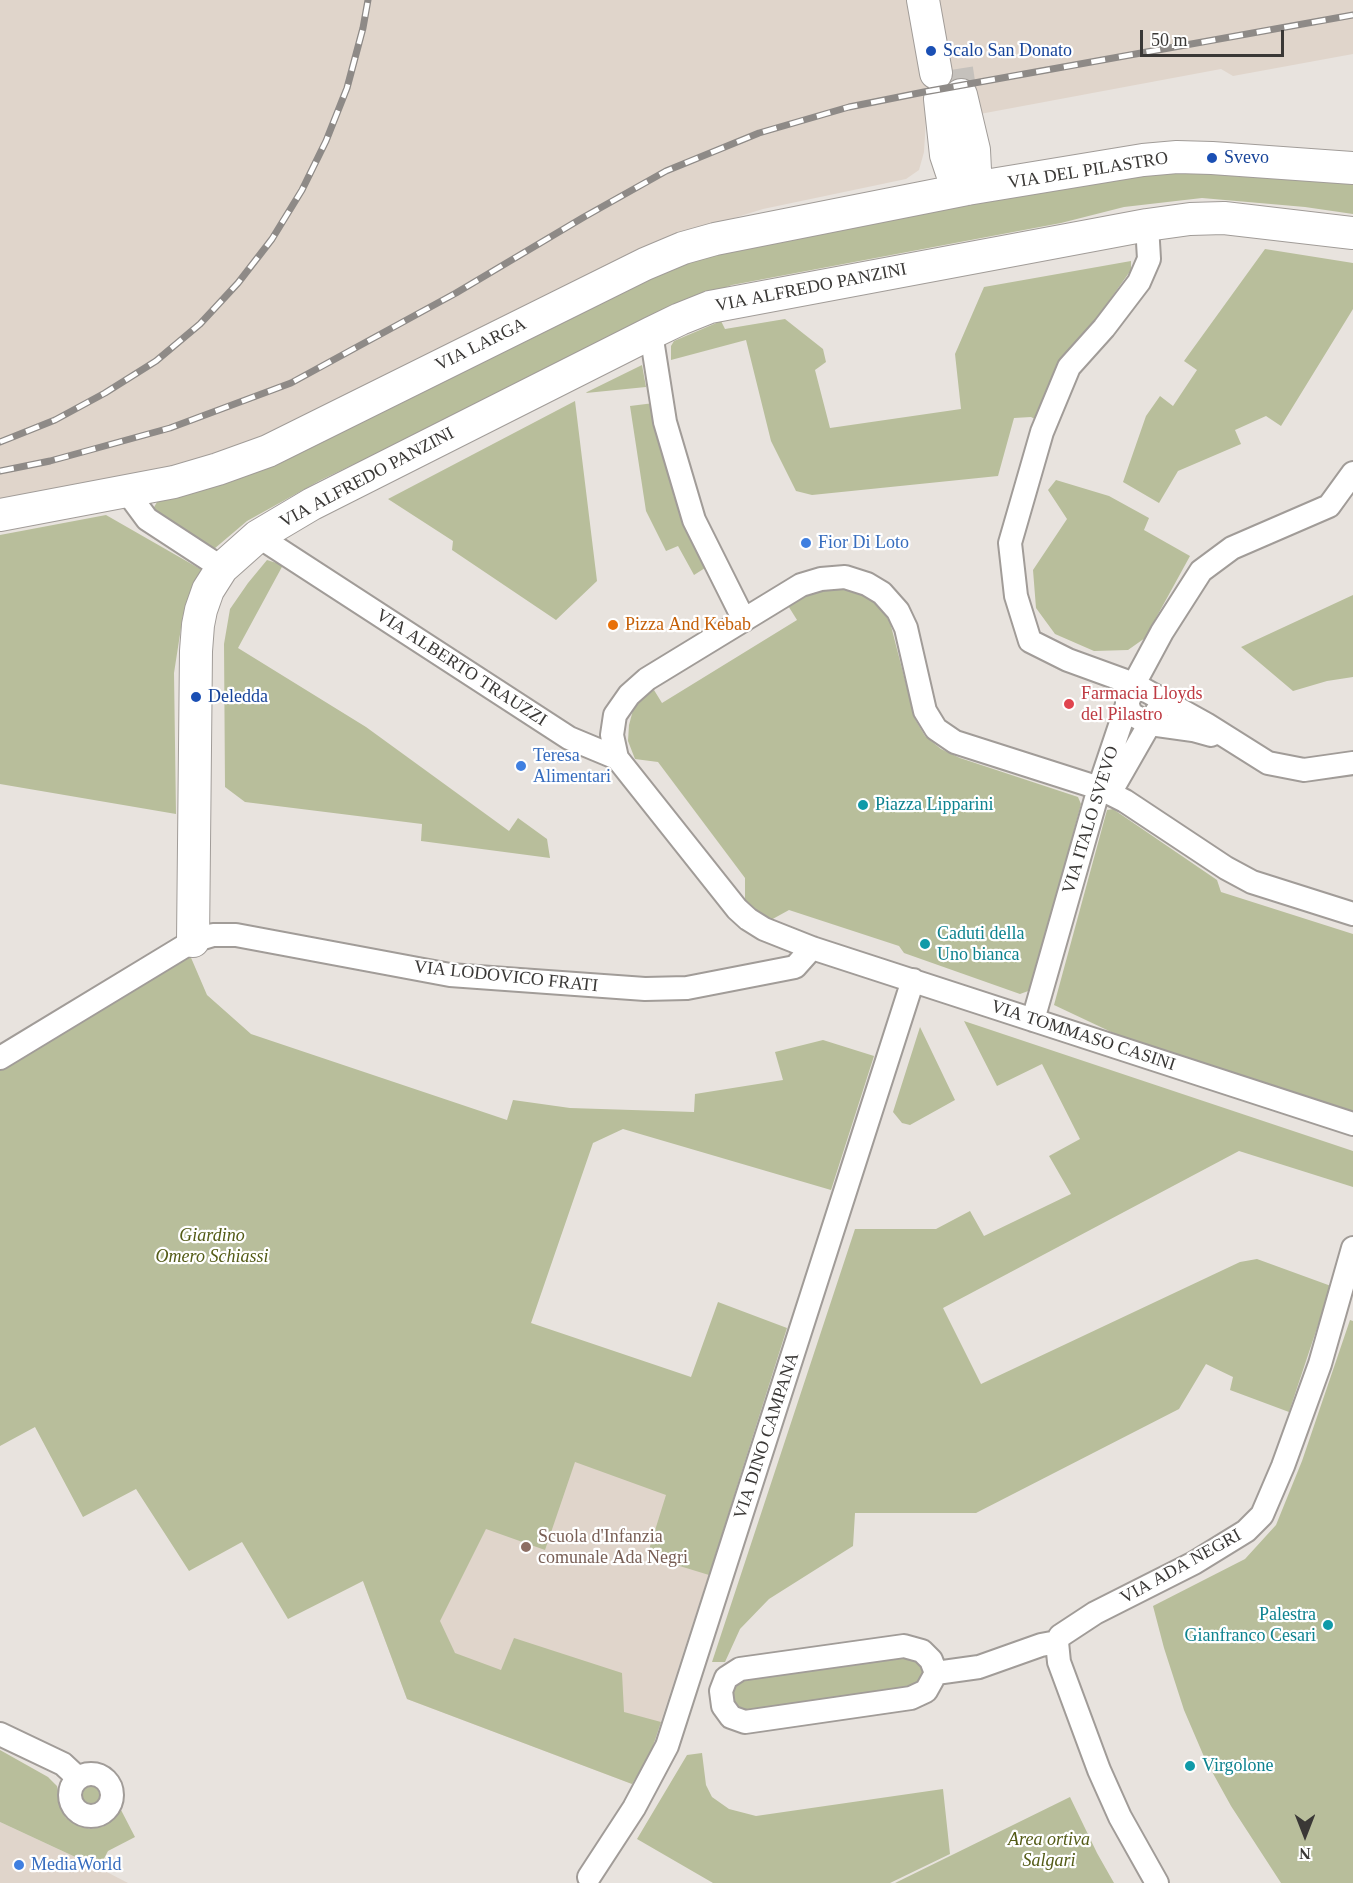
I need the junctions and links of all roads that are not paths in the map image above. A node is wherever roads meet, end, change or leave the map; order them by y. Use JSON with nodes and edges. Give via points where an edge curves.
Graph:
{"nodes":[{"id":1,"x":923,"y":0,"type":"edge"},
{"id":2,"x":945,"y":0,"type":"edge"},
{"id":3,"x":948,"y":84,"type":"junction"},
{"id":4,"x":1353,"y":168,"type":"edge"},
{"id":5,"x":967,"y":189,"type":"junction"},
{"id":6,"x":1147,"y":225,"type":"junction"},
{"id":7,"x":1353,"y":233,"type":"edge"},
{"id":8,"x":651,"y":333,"type":"junction"},
{"id":9,"x":1353,"y":473,"type":"edge"},
{"id":10,"x":127,"y":492,"type":"junction"},
{"id":11,"x":0,"y":515,"type":"edge"},
{"id":12,"x":258,"y":536,"type":"junction"},
{"id":13,"x":222,"y":568,"type":"junction"},
{"id":14,"x":744,"y":620,"type":"junction"},
{"id":15,"x":1131,"y":693,"type":"junction"},
{"id":16,"x":1164,"y":700,"type":"junction"},
{"id":17,"x":1150,"y":724,"type":"junction"},
{"id":18,"x":1238,"y":744,"type":"junction"},
{"id":19,"x":617,"y":758,"type":"junction"},
{"id":20,"x":1353,"y":763,"type":"edge"},
{"id":21,"x":1104,"y":790,"type":"junction"},
{"id":22,"x":1353,"y":914,"type":"edge"},
{"id":23,"x":194,"y":941,"type":"junction"},
{"id":24,"x":812,"y":948,"type":"junction"},
{"id":25,"x":913,"y":980,"type":"junction"},
{"id":26,"x":1034,"y":1020,"type":"junction"},
{"id":27,"x":0,"y":1058,"type":"edge"},
{"id":28,"x":1353,"y":1124,"type":"edge"},
{"id":29,"x":1353,"y":1248,"type":"edge"},
{"id":30,"x":1057,"y":1642,"type":"junction"},
{"id":31,"x":936,"y":1673,"type":"junction"},
{"id":32,"x":0,"y":1734,"type":"edge"},
{"id":33,"x":78,"y":1778,"type":"dead end"},
{"id":34,"x":590,"y":1877,"type":"dead end"},
{"id":35,"x":1157,"y":1883,"type":"edge"}],
"edges":[{"from":1,"to":3,"type":"street"},
{"from":2,"to":3,"type":"street"},
{"from":3,"to":5,"type":"street","via":[[974,150],[975,170]]},
{"from":4,"to":5,"type":"street","name":"VIA DEL PILASTRO","via":[[1177,157]]},
{"from":5,"to":10,"type":"street","name":"VIA LARGA","via":[[683,248],[268,450],[218,469]]},
{"from":6,"to":7,"type":"street","name":"VIA ALFREDO PANZINI","via":[[1224,218]]},
{"from":6,"to":8,"type":"street","name":"VIA ALFREDO PANZINI","via":[[710,307]]},
{"from":6,"to":15,"type":"street","via":[[1149,259],[1139,282],[1069,367],[1042,432],[1010,543],[1016,596],[1030,641]]},
{"from":8,"to":12,"type":"street","name":"VIA ALFREDO PANZINI","via":[[312,504]]},
{"from":8,"to":14,"type":"street","via":[[665,422],[694,520]]},
{"from":9,"to":15,"type":"street","name":"VIA ITALO SVEVO","via":[[1329,506],[1232,548],[1201,571],[1162,632]]},
{"from":10,"to":11,"type":"street","name":"VIA LARGA"},
{"from":10,"to":13,"type":"street","via":[[147,519]]},
{"from":12,"to":13,"type":"street","name":"VIA ALFREDO PANZINI"},
{"from":12,"to":19,"type":"street","name":"VIA ALBERTO TRAUZZI","via":[[569,738]]},
{"from":13,"to":23,"type":"street","name":"VIA ALFREDO PANZINI","via":[[201,610],[196,651]]},
{"from":14,"to":19,"type":"street","via":[[647,679],[628,695],[615,715],[612,735]]},
{"from":14,"to":21,"type":"street","via":[[801,585],[821,579],[845,577],[867,584],[882,593],[898,611],[906,628],[925,711],[936,729],[956,742]]},
{"from":15,"to":16,"type":"street"},
{"from":15,"to":17,"type":"street","via":[[1131,714]]},
{"from":15,"to":21,"type":"street","name":"VIA ITALO SVEVO"},
{"from":16,"to":17,"type":"street","name":"VIA ITALO SVEVO"},
{"from":16,"to":18,"type":"street"},
{"from":17,"to":18,"type":"street","via":[[1193,730]]},
{"from":17,"to":21,"type":"street","name":"VIA ITALO SVEVO"},
{"from":18,"to":20,"type":"street","via":[[1268,763],[1304,770]]},
{"from":19,"to":24,"type":"street","name":"VIA ALBERTO TRAUZZI","via":[[747,919]]},
{"from":21,"to":22,"type":"street","via":[[1243,877]]},
{"from":21,"to":26,"type":"street","name":"VIA ITALO SVEVO"},
{"from":23,"to":24,"type":"street","name":"VIA LODOVICO FRATI","via":[[213,935],[236,935],[450,975],[666,990],[795,967]]},
{"from":23,"to":27,"type":"street","name":"VIA LODOVICO FRATI"},
{"from":24,"to":25,"type":"street","name":"VIA TOMMASO CASINI"},
{"from":25,"to":26,"type":"street","name":"VIA TOMMASO CASINI"},
{"from":25,"to":34,"type":"street","name":"VIA DINO CAMPANA","via":[[668,1746]]},
{"from":26,"to":28,"type":"street","name":"VIA TOMMASO CASINI"},
{"from":29,"to":30,"type":"street","name":"VIA ADA NEGRI","via":[[1320,1364],[1262,1515],[1221,1547],[1095,1614],[1060,1636]]},
{"from":30,"to":31,"type":"street","name":"VIA ADA NEGRI","via":[[979,1667]]},
{"from":30,"to":35,"type":"street","via":[[1059,1662],[1099,1770]]},
{"from":31,"to":31,"type":"street","via":[[932,1660],[922,1651],[904,1646],[740,1669],[726,1678],[723,1706],[731,1717],[745,1722],[911,1698],[926,1692]]},
{"from":32,"to":33,"type":"street","via":[[63,1764]]}]}
